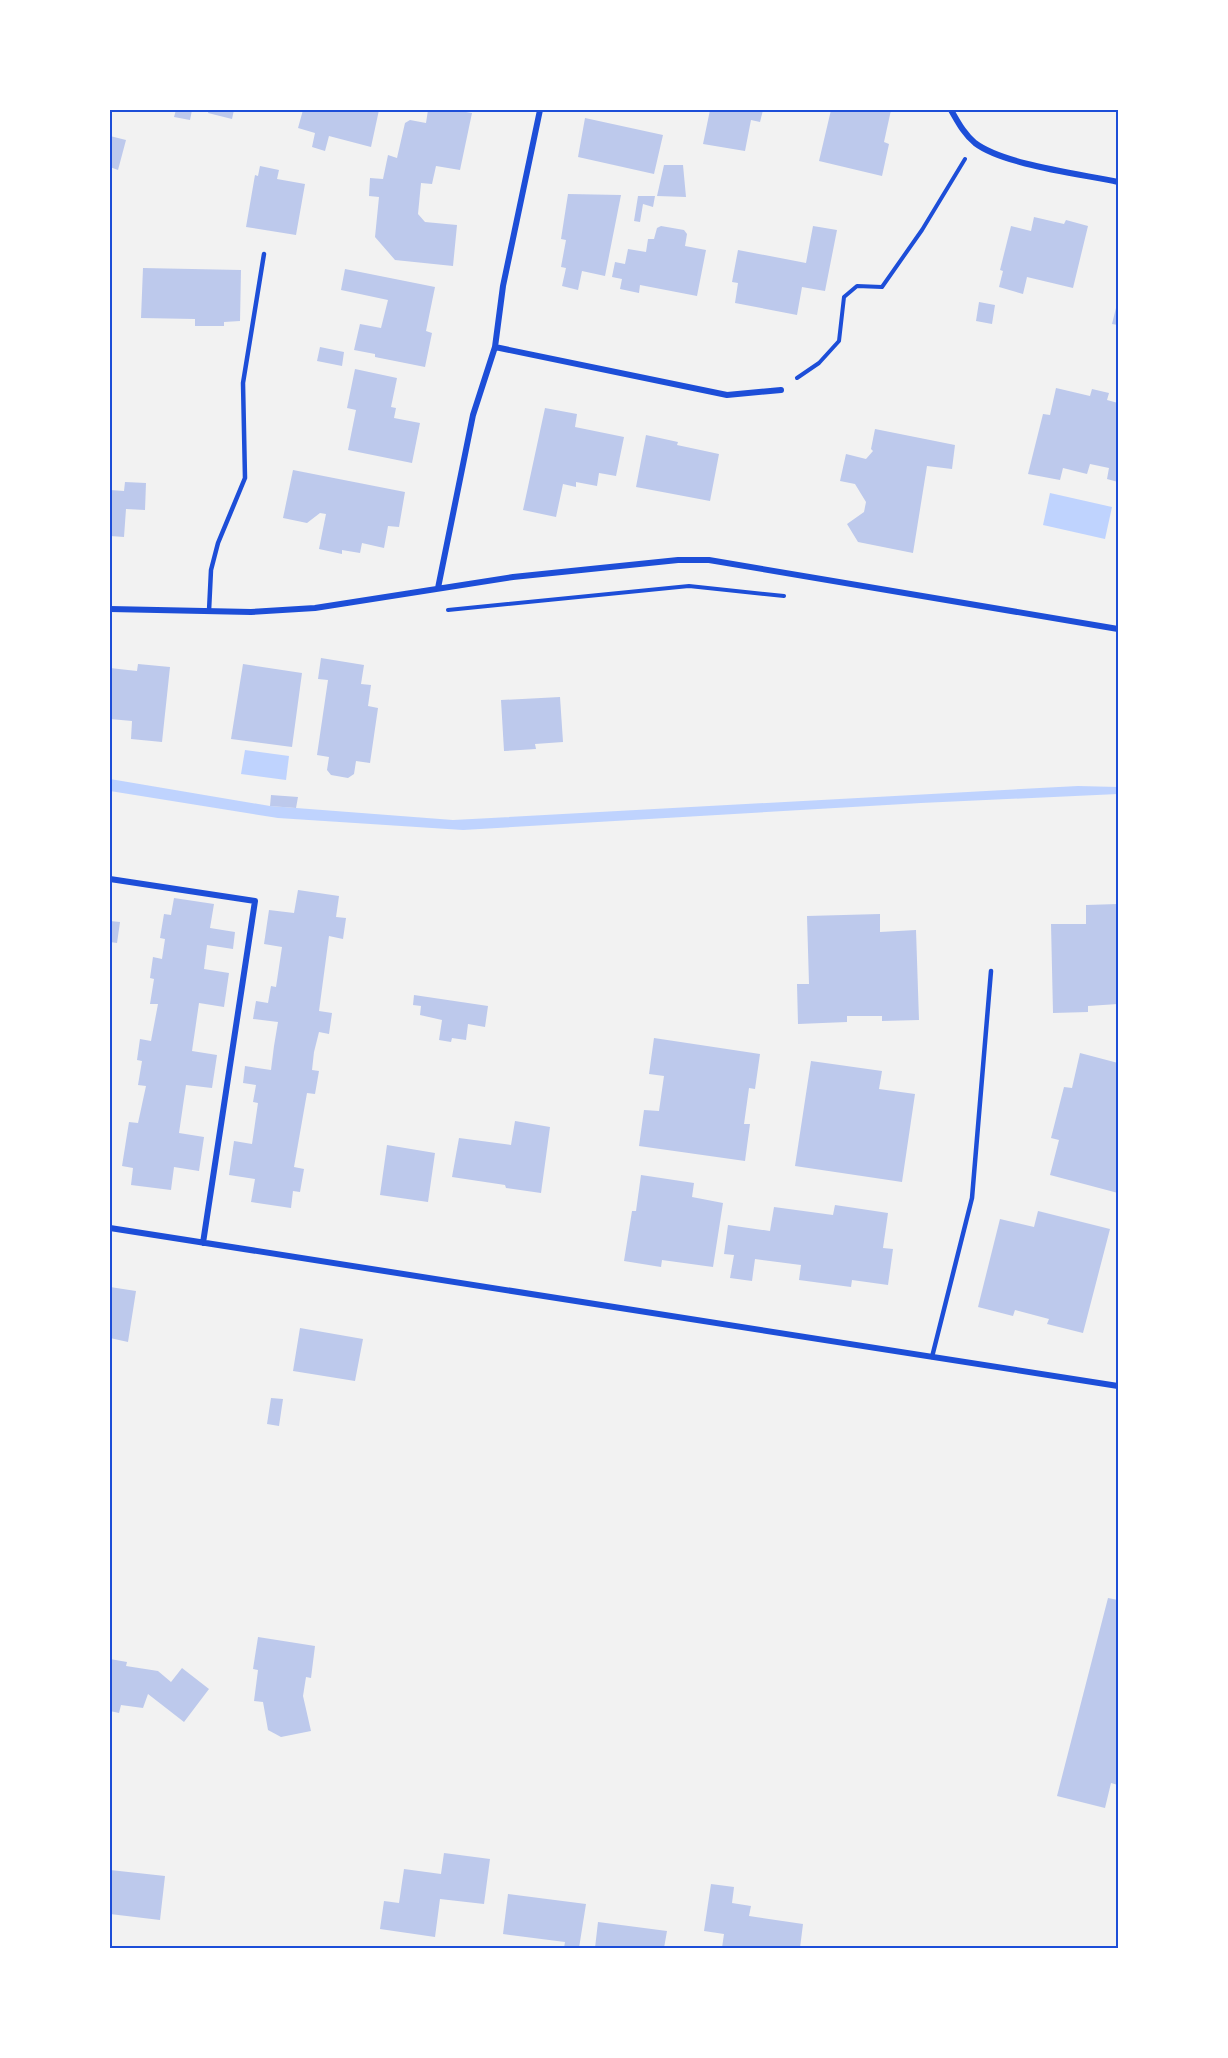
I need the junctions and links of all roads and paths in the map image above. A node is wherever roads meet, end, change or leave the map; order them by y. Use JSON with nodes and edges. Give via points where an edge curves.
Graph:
{"nodes":[{"id":1,"x":540,"y":110,"type":"edge"},
{"id":2,"x":951,"y":110,"type":"edge"},
{"id":3,"x":974,"y":142,"type":"junction"},
{"id":4,"x":1119,"y":182,"type":"edge"},
{"id":5,"x":264,"y":254,"type":"dead end"},
{"id":6,"x":495,"y":346,"type":"junction"},
{"id":7,"x":781,"y":390,"type":"joint"},
{"id":8,"x":438,"y":588,"type":"junction"},
{"id":9,"x":788,"y":597,"type":"dead end"},
{"id":10,"x":110,"y":609,"type":"edge"},
{"id":11,"x":208,"y":611,"type":"junction"},
{"id":12,"x":440,"y":611,"type":"dead end"},
{"id":13,"x":1119,"y":629,"type":"edge"},
{"id":14,"x":110,"y":879,"type":"edge"},
{"id":15,"x":991,"y":971,"type":"dead end"},
{"id":16,"x":110,"y":1228,"type":"edge"},
{"id":17,"x":203,"y":1243,"type":"junction"},
{"id":18,"x":932,"y":1357,"type":"junction"},
{"id":19,"x":1119,"y":1386,"type":"edge"}],
"edges":[{"from":1,"to":6,"type":"street","via":[[503,286]]},
{"from":2,"to":3,"type":"street"},
{"from":3,"to":4,"type":"street","via":[[991,153],[1015,160]]},
{"from":3,"to":7,"type":"path","via":[[922,230],[882,287],[857,286],[844,297],[839,341],[819,363]]},
{"from":5,"to":11,"type":"lane","via":[[243,383],[245,478],[218,543]]},
{"from":6,"to":7,"type":"street","via":[[727,395]]},
{"from":6,"to":8,"type":"street","via":[[473,415]]},
{"from":8,"to":11,"type":"street","via":[[315,608]]},
{"from":8,"to":13,"type":"street","via":[[655,562],[709,560]]},
{"from":9,"to":12,"type":"path","via":[[689,586]]},
{"from":10,"to":11,"type":"street"},
{"from":14,"to":17,"type":"street","via":[[255,901]]},
{"from":15,"to":18,"type":"lane","via":[[972,1198]]},
{"from":16,"to":17,"type":"street"},
{"from":17,"to":18,"type":"street"},
{"from":18,"to":19,"type":"street"}]}
